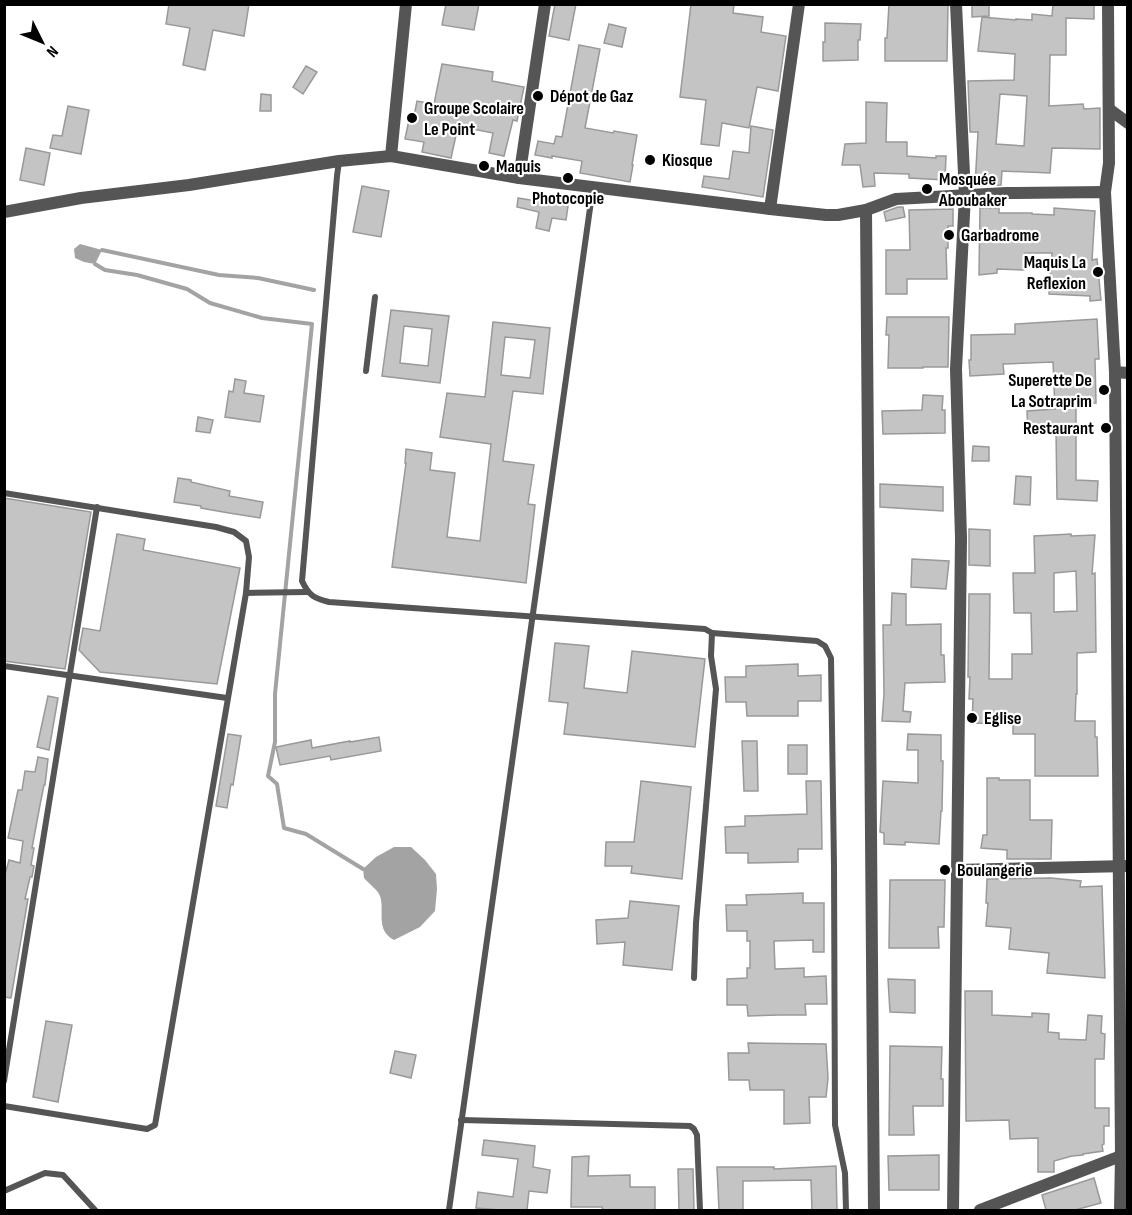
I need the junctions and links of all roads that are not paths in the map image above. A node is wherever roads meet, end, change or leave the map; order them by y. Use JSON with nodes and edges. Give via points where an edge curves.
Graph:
{"nodes":[{"id":1,"x":406,"y":4,"type":"edge"},
{"id":2,"x":545,"y":4,"type":"edge"},
{"id":3,"x":798,"y":4,"type":"edge"},
{"id":4,"x":956,"y":4,"type":"edge"},
{"id":5,"x":1108,"y":4,"type":"edge"},
{"id":6,"x":1109,"y":109,"type":"junction"},
{"id":7,"x":1128,"y":123,"type":"edge"},
{"id":8,"x":391,"y":156,"type":"junction"},
{"id":9,"x":339,"y":161,"type":"junction"},
{"id":10,"x":519,"y":178,"type":"junction"},
{"id":11,"x":592,"y":187,"type":"junction"},
{"id":12,"x":1105,"y":192,"type":"junction"},
{"id":13,"x":965,"y":195,"type":"junction"},
{"id":14,"x":770,"y":210,"type":"junction"},
{"id":15,"x":866,"y":210,"type":"junction"},
{"id":16,"x":4,"y":212,"type":"edge"},
{"id":17,"x":375,"y":297,"type":"dead end"},
{"id":18,"x":366,"y":371,"type":"dead end"},
{"id":19,"x":1114,"y":372,"type":"junction"},
{"id":20,"x":1128,"y":372,"type":"edge"},
{"id":21,"x":4,"y":493,"type":"edge"},
{"id":22,"x":97,"y":507,"type":"junction"},
{"id":23,"x":308,"y":592,"type":"junction"},
{"id":24,"x":246,"y":593,"type":"junction"},
{"id":25,"x":532,"y":616,"type":"junction"},
{"id":26,"x":712,"y":633,"type":"junction"},
{"id":27,"x":4,"y":666,"type":"edge"},
{"id":28,"x":70,"y":676,"type":"junction"},
{"id":29,"x":228,"y":698,"type":"junction"},
{"id":30,"x":1123,"y":712,"type":"edge"},
{"id":31,"x":1123,"y":866,"type":"edge"},
{"id":32,"x":957,"y":870,"type":"junction"},
{"id":33,"x":694,"y":978,"type":"dead end"},
{"id":34,"x":4,"y":1081,"type":"edge"},
{"id":35,"x":4,"y":1106,"type":"edge"},
{"id":36,"x":686,"y":1118,"type":"dead end"},
{"id":37,"x":461,"y":1120,"type":"junction"},
{"id":38,"x":682,"y":1125,"type":"junction"},
{"id":39,"x":1124,"y":1155,"type":"edge"},
{"id":40,"x":4,"y":1191,"type":"edge"},
{"id":41,"x":95,"y":1210,"type":"edge"},
{"id":42,"x":449,"y":1210,"type":"edge"},
{"id":43,"x":700,"y":1210,"type":"edge"},
{"id":44,"x":846,"y":1210,"type":"edge"},
{"id":45,"x":874,"y":1210,"type":"edge"},
{"id":46,"x":953,"y":1210,"type":"edge"},
{"id":47,"x":980,"y":1210,"type":"edge"},
{"id":48,"x":1120,"y":1210,"type":"edge"}],
"edges":[{"from":1,"to":8,"type":"street"},
{"from":2,"to":10,"type":"street"},
{"from":3,"to":14,"type":"street"},
{"from":4,"to":13,"type":"street"},
{"from":5,"to":6,"type":"street"},
{"from":6,"to":7,"type":"street"},
{"from":6,"to":12,"type":"street"},
{"from":8,"to":9,"type":"street"},
{"from":8,"to":10,"type":"street"},
{"from":9,"to":16,"type":"street"},
{"from":9,"to":23,"type":"lane","via":[[302,581]]},
{"from":10,"to":11,"type":"street"},
{"from":11,"to":14,"type":"street"},
{"from":11,"to":25,"type":"lane"},
{"from":12,"to":13,"type":"street"},
{"from":12,"to":19,"type":"street"},
{"from":13,"to":15,"type":"street","via":[[896,199]]},
{"from":13,"to":32,"type":"street","via":[[956,369],[961,538]]},
{"from":14,"to":15,"type":"street","via":[[838,215]]},
{"from":15,"to":45,"type":"street"},
{"from":17,"to":18,"type":"lane"},
{"from":19,"to":20,"type":"street"},
{"from":19,"to":30,"type":"street"},
{"from":21,"to":22,"type":"lane"},
{"from":22,"to":24,"type":"lane","via":[[234,532],[246,541]]},
{"from":22,"to":28,"type":"lane"},
{"from":23,"to":24,"type":"lane"},
{"from":23,"to":25,"type":"lane","via":[[329,602]]},
{"from":24,"to":29,"type":"lane"},
{"from":25,"to":26,"type":"lane","via":[[705,629]]},
{"from":25,"to":37,"type":"lane"},
{"from":26,"to":33,"type":"lane","via":[[716,689]]},
{"from":26,"to":44,"type":"lane","via":[[817,641],[831,658],[835,1125],[845,1173]]},
{"from":27,"to":28,"type":"lane"},
{"from":28,"to":29,"type":"lane"},
{"from":28,"to":34,"type":"lane"},
{"from":29,"to":35,"type":"lane","via":[[155,1125],[147,1129]]},
{"from":30,"to":31,"type":"street"},
{"from":31,"to":32,"type":"street"},
{"from":31,"to":39,"type":"street"},
{"from":32,"to":46,"type":"street"},
{"from":36,"to":38,"type":"lane"},
{"from":37,"to":38,"type":"lane"},
{"from":37,"to":42,"type":"lane"},
{"from":38,"to":43,"type":"lane","via":[[690,1126],[698,1135]]},
{"from":39,"to":47,"type":"street"},
{"from":39,"to":48,"type":"street"},
{"from":40,"to":41,"type":"lane","via":[[45,1173],[63,1175]]}]}
